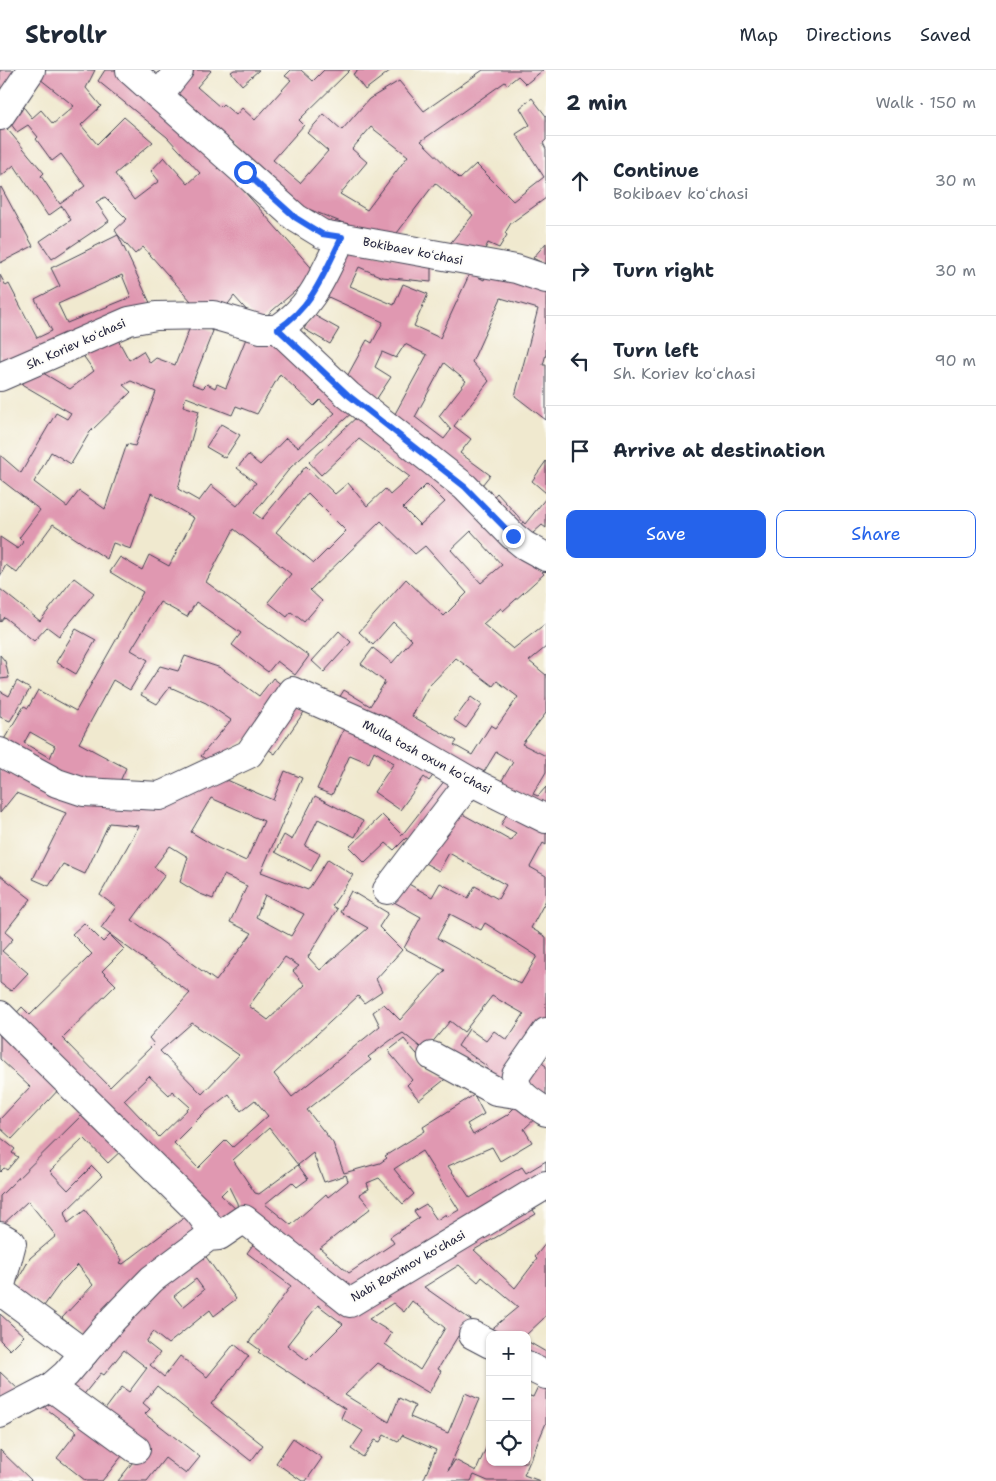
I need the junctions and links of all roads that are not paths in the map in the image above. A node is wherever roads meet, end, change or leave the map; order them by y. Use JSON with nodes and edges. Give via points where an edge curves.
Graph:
{"nodes":[{"id":1,"x":32,"y":70,"type":"edge"},
{"id":2,"x":130,"y":70,"type":"edge"},
{"id":3,"x":179,"y":70,"type":"edge"},
{"id":4,"x":159,"y":95,"type":"junction"},
{"id":5,"x":0,"y":116,"type":"edge"},
{"id":6,"x":342,"y":237,"type":"junction"},
{"id":7,"x":546,"y":279,"type":"edge"},
{"id":8,"x":278,"y":329,"type":"junction"},
{"id":9,"x":0,"y":377,"type":"edge"},
{"id":10,"x":546,"y":558,"type":"edge"},
{"id":11,"x":0,"y":752,"type":"edge"},
{"id":12,"x":470,"y":781,"type":"junction"},
{"id":13,"x":546,"y":819,"type":"edge"},
{"id":14,"x":387,"y":890,"type":"dead end"},
{"id":15,"x":0,"y":1015,"type":"edge"},
{"id":16,"x":546,"y":1032,"type":"edge"},
{"id":17,"x":432,"y":1056,"type":"dead end"},
{"id":18,"x":523,"y":1095,"type":"junction"},
{"id":19,"x":546,"y":1112,"type":"edge"},
{"id":20,"x":546,"y":1185,"type":"edge"},
{"id":21,"x":0,"y":1236,"type":"edge"},
{"id":22,"x":208,"y":1237,"type":"junction"},
{"id":23,"x":0,"y":1290,"type":"edge"},
{"id":24,"x":84,"y":1353,"type":"junction"},
{"id":25,"x":531,"y":1368,"type":"edge"},
{"id":26,"x":546,"y":1375,"type":"edge"},
{"id":27,"x":52,"y":1387,"type":"junction"},
{"id":28,"x":0,"y":1414,"type":"edge"},
{"id":29,"x":136,"y":1448,"type":"dead end"}],
"edges":[{"from":1,"to":5,"type":"street"},
{"from":2,"to":4,"type":"street","name":"Bokibaev koʻchasi"},
{"from":3,"to":4,"type":"street"},
{"from":4,"to":6,"type":"street","name":"Bokibaev koʻchasi","via":[[296,218],[322,234]]},
{"from":6,"to":7,"type":"street","name":"Bokibaev koʻchasi","via":[[516,269]]},
{"from":6,"to":8,"type":"street","via":[[311,299],[294,318]]},
{"from":8,"to":9,"type":"street","name":"Sh. Koriev koʻchasi","via":[[261,329],[213,315],[156,316],[129,321]]},
{"from":8,"to":10,"type":"street","via":[[348,395],[465,487],[513,536]]},
{"from":11,"to":12,"type":"street","name":"Mulla tosh oxun koʻchasi","via":[[57,783],[84,792],[160,796],[249,754],[292,691],[385,732]]},
{"from":12,"to":13,"type":"street","name":"Mulla tosh oxun koʻchasi"},
{"from":12,"to":14,"type":"street"},
{"from":15,"to":22,"type":"street","via":[[198,1211],[209,1226]]},
{"from":16,"to":18,"type":"street","via":[[516,1075],[514,1083]]},
{"from":17,"to":18,"type":"street","via":[[496,1090]]},
{"from":18,"to":19,"type":"street"},
{"from":20,"to":22,"type":"street","name":"Nabi Raximov koʻchasi","via":[[350,1303],[244,1219],[219,1236]]},
{"from":21,"to":23,"type":"street","via":[[12,1243]]},
{"from":22,"to":24,"type":"street","name":"Nabi Raximov koʻchasi","via":[[152,1279]]},
{"from":23,"to":24,"type":"street"},
{"from":24,"to":27,"type":"street","name":"Nabi Raximov koʻchasi"},
{"from":25,"to":26,"type":"street"},
{"from":27,"to":28,"type":"street","name":"Nabi Raximov koʻchasi"},
{"from":27,"to":29,"type":"street"}]}
